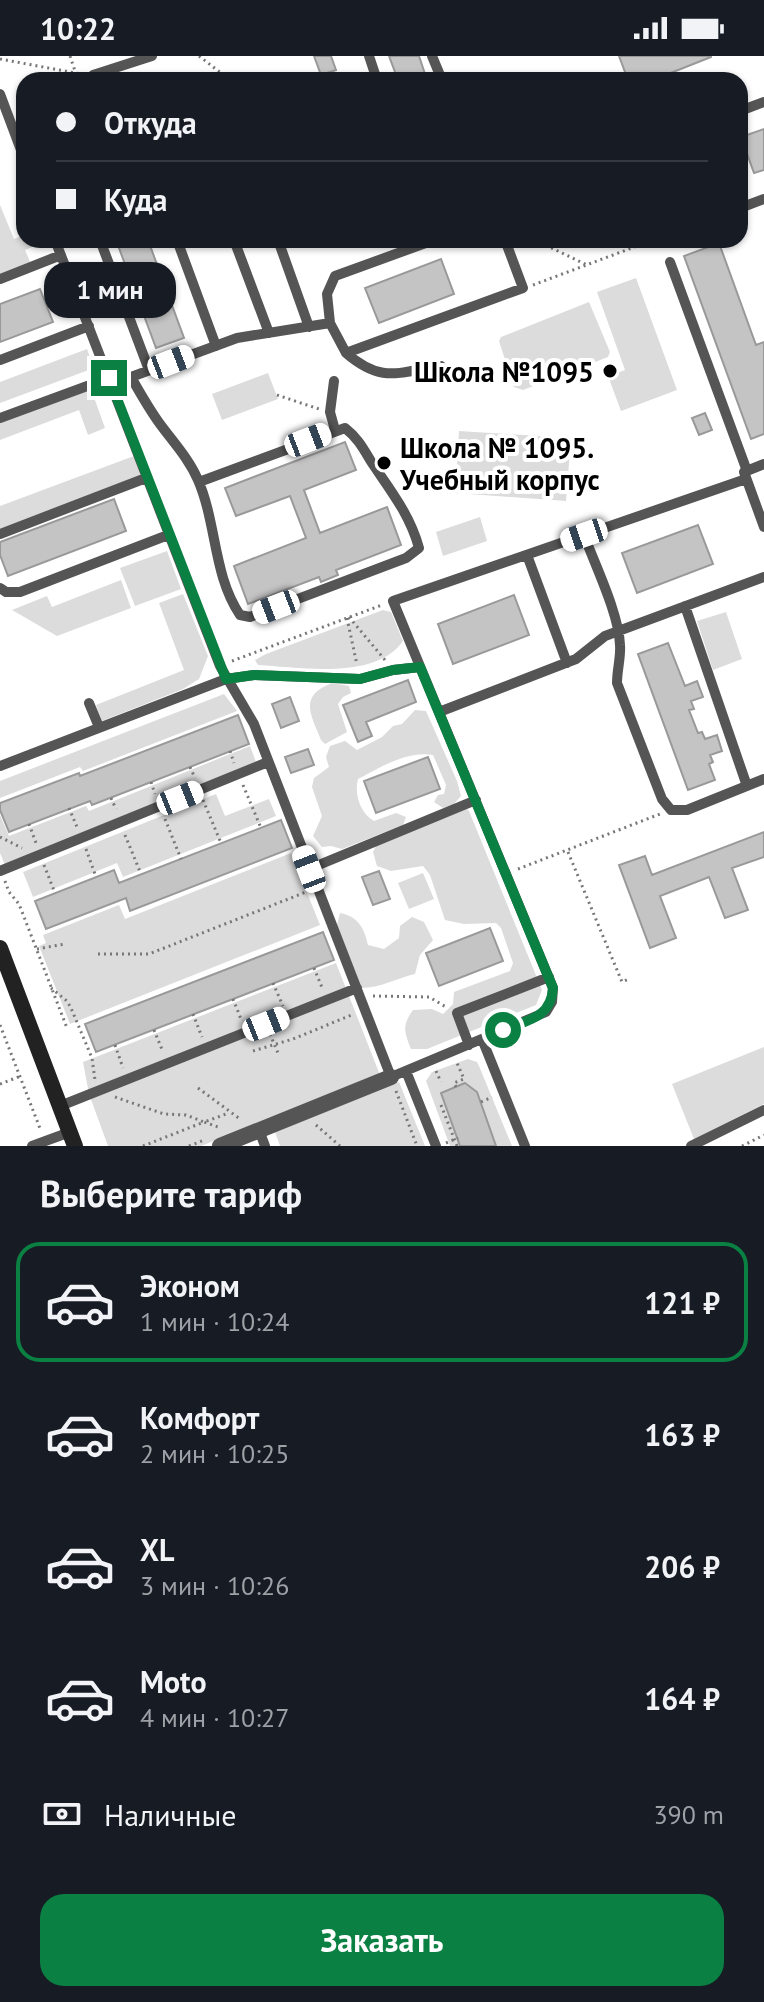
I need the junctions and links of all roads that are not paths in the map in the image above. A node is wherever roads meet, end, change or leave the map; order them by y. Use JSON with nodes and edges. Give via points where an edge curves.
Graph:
{"nodes":[{"id":1,"x":152,"y":56,"type":"edge"},
{"id":2,"x":122,"y":72,"type":"edge"},
{"id":3,"x":0,"y":94,"type":"edge"},
{"id":4,"x":5,"y":124,"type":"edge"},
{"id":5,"x":16,"y":144,"type":"edge"},
{"id":6,"x":58,"y":248,"type":"edge"},
{"id":7,"x":103,"y":248,"type":"edge"},
{"id":8,"x":180,"y":248,"type":"edge"},
{"id":9,"x":237,"y":248,"type":"edge"},
{"id":10,"x":281,"y":248,"type":"edge"},
{"id":11,"x":412,"y":248,"type":"edge"},
{"id":12,"x":508,"y":248,"type":"edge"},
{"id":13,"x":61,"y":255,"type":"junction"},
{"id":14,"x":670,"y":262,"type":"dead end"},
{"id":15,"x":0,"y":279,"type":"edge"},
{"id":16,"x":330,"y":323,"type":"junction"},
{"id":17,"x":89,"y":326,"type":"junction"},
{"id":18,"x":309,"y":327,"type":"junction"},
{"id":19,"x":269,"y":333,"type":"junction"},
{"id":20,"x":216,"y":346,"type":"junction"},
{"id":21,"x":346,"y":353,"type":"junction"},
{"id":22,"x":0,"y":360,"type":"edge"},
{"id":23,"x":441,"y":366,"type":"dead end"},
{"id":24,"x":149,"y":370,"type":"junction"},
{"id":25,"x":131,"y":377,"type":"junction"},
{"id":26,"x":109,"y":378,"type":"junction"},
{"id":27,"x":334,"y":381,"type":"dead end"},
{"id":28,"x":0,"y":418,"type":"edge"},
{"id":29,"x":335,"y":430,"type":"junction"},
{"id":30,"x":764,"y":464,"type":"edge"},
{"id":31,"x":747,"y":475,"type":"junction"},
{"id":32,"x":146,"y":478,"type":"junction"},
{"id":33,"x":199,"y":482,"type":"junction"},
{"id":34,"x":764,"y":527,"type":"edge"},
{"id":35,"x":0,"y":534,"type":"edge"},
{"id":36,"x":168,"y":535,"type":"junction"},
{"id":37,"x":584,"y":535,"type":"junction"},
{"id":38,"x":527,"y":555,"type":"junction"},
{"id":39,"x":764,"y":577,"type":"edge"},
{"id":40,"x":0,"y":588,"type":"edge"},
{"id":41,"x":685,"y":606,"type":"junction"},
{"id":42,"x":618,"y":631,"type":"junction"},
{"id":43,"x":567,"y":663,"type":"junction"},
{"id":44,"x":420,"y":667,"type":"junction"},
{"id":45,"x":226,"y":679,"type":"junction"},
{"id":46,"x":89,"y":703,"type":"dead end"},
{"id":47,"x":439,"y":712,"type":"junction"},
{"id":48,"x":99,"y":727,"type":"junction"},
{"id":49,"x":268,"y":762,"type":"junction"},
{"id":50,"x":0,"y":766,"type":"edge"},
{"id":51,"x":764,"y":779,"type":"edge"},
{"id":52,"x":747,"y":786,"type":"junction"},
{"id":53,"x":476,"y":800,"type":"junction"},
{"id":54,"x":309,"y":869,"type":"junction"},
{"id":55,"x":0,"y":871,"type":"edge"},
{"id":56,"x":0,"y":948,"type":"edge"},
{"id":57,"x":549,"y":977,"type":"junction"},
{"id":58,"x":358,"y":993,"type":"junction"},
{"id":59,"x":482,"y":1039,"type":"junction"},
{"id":60,"x":469,"y":1045,"type":"junction"},
{"id":61,"x":397,"y":1078,"type":"junction"},
{"id":62,"x":60,"y":1106,"type":"junction"},
{"id":63,"x":764,"y":1110,"type":"edge"},
{"id":64,"x":262,"y":1138,"type":"edge"},
{"id":65,"x":72,"y":1139,"type":"edge"},
{"id":66,"x":441,"y":1145,"type":"edge"},
{"id":67,"x":696,"y":1145,"type":"edge"},
{"id":68,"x":32,"y":1146,"type":"edge"},
{"id":69,"x":220,"y":1146,"type":"edge"},
{"id":70,"x":525,"y":1146,"type":"edge"}],
"edges":[{"from":1,"to":2,"type":"lane"},
{"from":3,"to":4,"type":"lane"},
{"from":4,"to":5,"type":"lane"},
{"from":6,"to":13,"type":"lane"},
{"from":7,"to":24,"type":"lane"},
{"from":8,"to":20,"type":"lane"},
{"from":9,"to":19,"type":"lane"},
{"from":10,"to":18,"type":"lane"},
{"from":11,"to":16,"type":"lane","via":[[335,276],[327,294]]},
{"from":12,"to":21,"type":"lane","via":[[523,288]]},
{"from":13,"to":15,"type":"lane"},
{"from":13,"to":17,"type":"lane"},
{"from":14,"to":31,"type":"lane"},
{"from":16,"to":18,"type":"lane"},
{"from":16,"to":21,"type":"lane"},
{"from":17,"to":22,"type":"lane"},
{"from":17,"to":26,"type":"lane"},
{"from":18,"to":19,"type":"lane"},
{"from":19,"to":20,"type":"lane"},
{"from":20,"to":24,"type":"lane"},
{"from":21,"to":23,"type":"lane","via":[[380,375]]},
{"from":24,"to":25,"type":"lane"},
{"from":25,"to":26,"type":"lane"},
{"from":25,"to":33,"type":"lane"},
{"from":26,"to":28,"type":"lane"},
{"from":26,"to":32,"type":"lane"},
{"from":27,"to":29,"type":"lane","via":[[330,412]]},
{"from":29,"to":33,"type":"lane"},
{"from":29,"to":33,"type":"lane","via":[[345,428],[356,436],[397,497],[422,547],[406,558],[250,617],[240,615],[219,567]]},
{"from":30,"to":31,"type":"lane"},
{"from":31,"to":34,"type":"lane"},
{"from":31,"to":37,"type":"lane"},
{"from":32,"to":35,"type":"lane"},
{"from":32,"to":36,"type":"lane"},
{"from":36,"to":40,"type":"lane","via":[[20,592]]},
{"from":36,"to":45,"type":"lane"},
{"from":37,"to":38,"type":"lane"},
{"from":37,"to":42,"type":"lane"},
{"from":38,"to":43,"type":"lane"},
{"from":38,"to":44,"type":"lane","via":[[393,601]]},
{"from":39,"to":41,"type":"lane"},
{"from":41,"to":42,"type":"lane"},
{"from":41,"to":52,"type":"lane"},
{"from":42,"to":43,"type":"lane"},
{"from":42,"to":52,"type":"lane","via":[[617,683],[671,810],[687,810]]},
{"from":43,"to":47,"type":"lane"},
{"from":44,"to":45,"type":"lane","via":[[360,679]]},
{"from":44,"to":47,"type":"lane"},
{"from":45,"to":48,"type":"lane"},
{"from":45,"to":49,"type":"lane","via":[[242,701]]},
{"from":46,"to":48,"type":"lane"},
{"from":47,"to":53,"type":"lane"},
{"from":48,"to":50,"type":"lane"},
{"from":49,"to":54,"type":"lane"},
{"from":49,"to":55,"type":"lane"},
{"from":51,"to":52,"type":"lane"},
{"from":53,"to":54,"type":"lane"},
{"from":53,"to":57,"type":"lane"},
{"from":54,"to":58,"type":"lane"},
{"from":56,"to":62,"type":"main road"},
{"from":57,"to":59,"type":"lane","via":[[552,1002],[546,1012]]},
{"from":57,"to":60,"type":"lane","via":[[457,1013]]},
{"from":58,"to":61,"type":"lane"},
{"from":58,"to":62,"type":"lane","via":[[327,1000]]},
{"from":59,"to":60,"type":"lane"},
{"from":59,"to":70,"type":"lane"},
{"from":60,"to":61,"type":"lane"},
{"from":61,"to":64,"type":"street","via":[[303,1112]]},
{"from":61,"to":66,"type":"lane"},
{"from":62,"to":65,"type":"main road"},
{"from":63,"to":67,"type":"lane"},
{"from":64,"to":69,"type":"street"},
{"from":65,"to":68,"type":"lane"}]}
